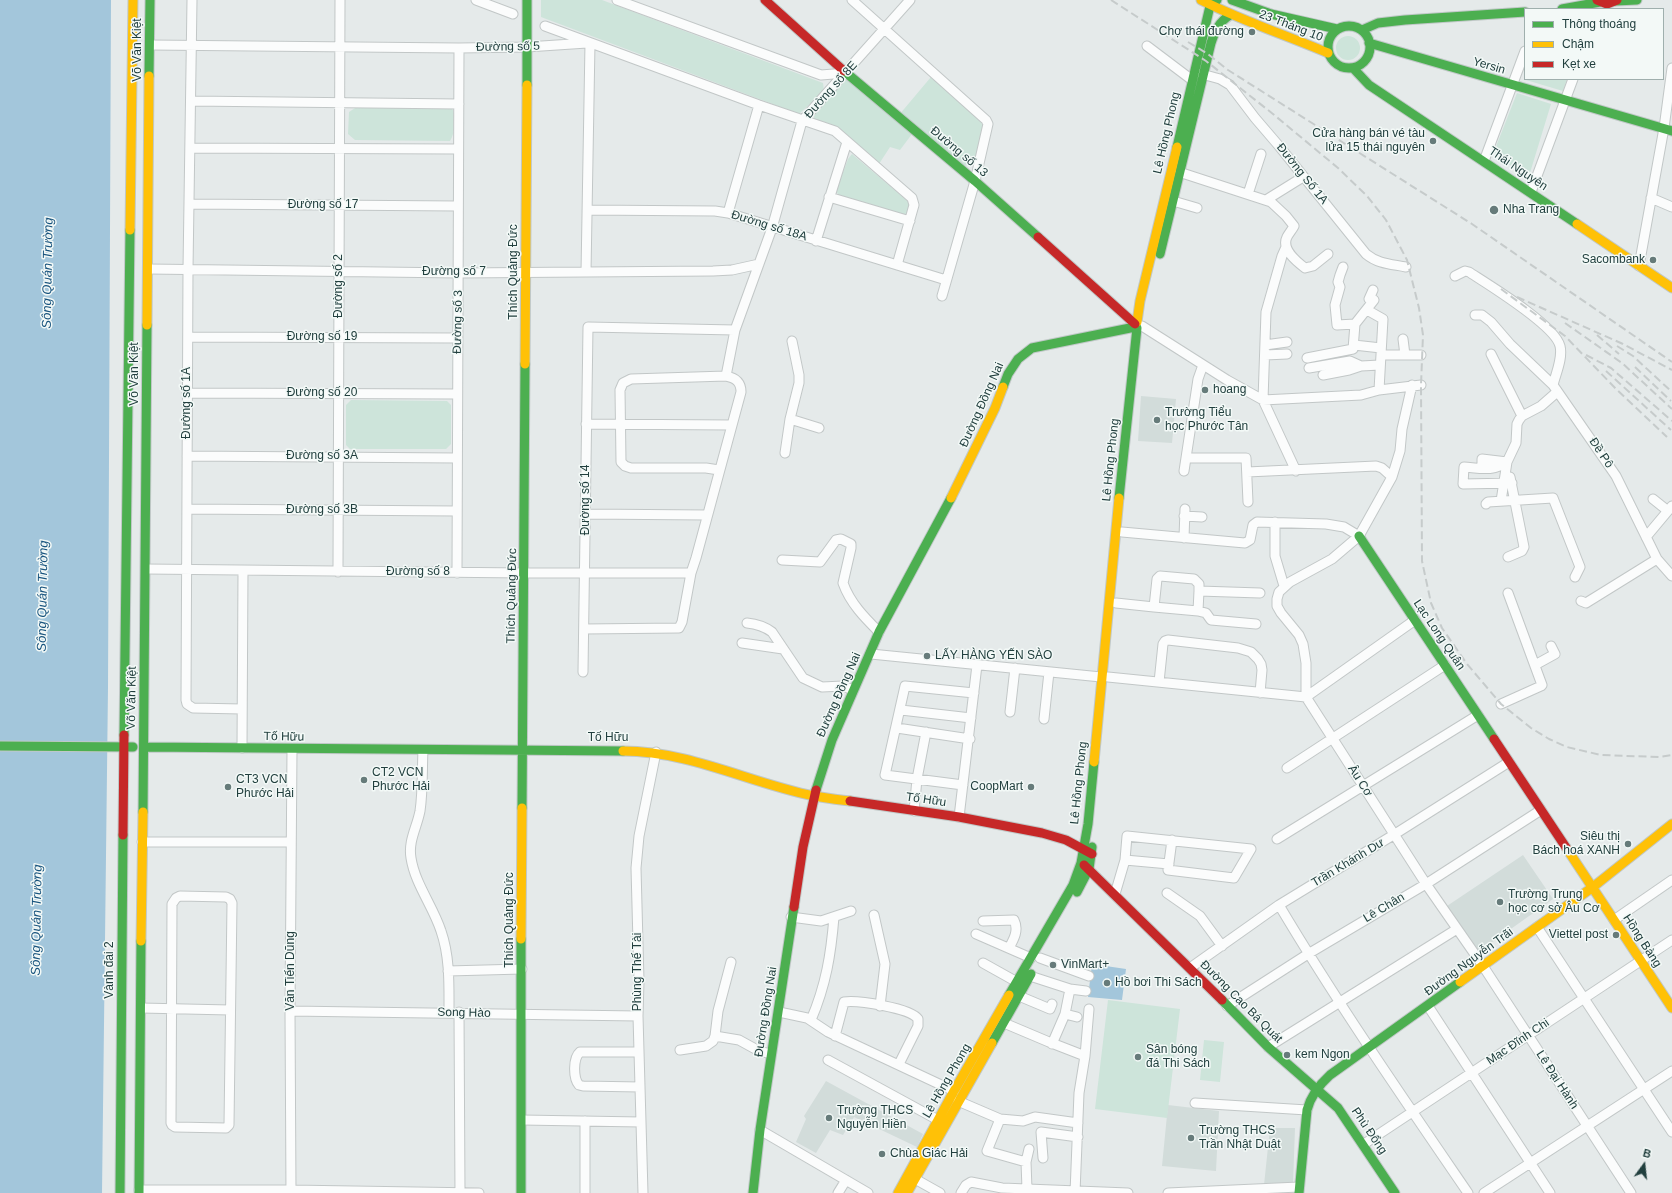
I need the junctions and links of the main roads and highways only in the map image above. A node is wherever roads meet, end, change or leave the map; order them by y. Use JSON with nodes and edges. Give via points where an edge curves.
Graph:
{"nodes":[{"id":1,"x":133,"y":0,"type":"edge"},
{"id":2,"x":150,"y":0,"type":"edge"},
{"id":3,"x":526,"y":0,"type":"edge"},
{"id":4,"x":1201,"y":0,"type":"edge"},
{"id":5,"x":1232,"y":0,"type":"edge"},
{"id":6,"x":1570,"y":0,"type":"edge"},
{"id":7,"x":1637,"y":0,"type":"edge"},
{"id":8,"x":768,"y":1,"type":"edge"},
{"id":9,"x":1616,"y":1,"type":"edge"},
{"id":10,"x":1214,"y":3,"type":"edge"},
{"id":11,"x":1245,"y":3,"type":"edge"},
{"id":12,"x":1600,"y":4,"type":"edge"},
{"id":13,"x":1558,"y":8,"type":"edge"},
{"id":14,"x":1570,"y":8,"type":"edge"},
{"id":15,"x":1524,"y":12,"type":"edge"},
{"id":16,"x":1230,"y":16,"type":"junction"},
{"id":17,"x":1337,"y":29,"type":"junction"},
{"id":18,"x":1362,"y":30,"type":"junction"},
{"id":19,"x":1370,"y":43,"type":"junction"},
{"id":20,"x":1328,"y":53,"type":"junction"},
{"id":21,"x":1353,"y":68,"type":"junction"},
{"id":22,"x":1196,"y":75,"type":"junction"},
{"id":23,"x":1668,"y":130,"type":"edge"},
{"id":24,"x":129,"y":270,"type":"junction"},
{"id":25,"x":148,"y":270,"type":"junction"},
{"id":26,"x":1672,"y":288,"type":"edge"},
{"id":27,"x":1138,"y":326,"type":"junction"},
{"id":28,"x":1119,"y":531,"type":"junction"},
{"id":29,"x":1359,"y":536,"type":"road end"},
{"id":30,"x":1105,"y":677,"type":"junction"},
{"id":31,"x":0,"y":746,"type":"edge"},
{"id":32,"x":125,"y":747,"type":"junction"},
{"id":33,"x":144,"y":748,"type":"junction"},
{"id":34,"x":523,"y":750,"type":"junction"},
{"id":35,"x":814,"y":796,"type":"junction"},
{"id":36,"x":1672,"y":824,"type":"edge"},
{"id":37,"x":1088,"y":851,"type":"junction"},
{"id":38,"x":1081,"y":863,"type":"junction"},
{"id":39,"x":1089,"y":869,"type":"junction"},
{"id":40,"x":1592,"y":887,"type":"junction"},
{"id":41,"x":1035,"y":958,"type":"junction"},
{"id":42,"x":1671,"y":1004,"type":"edge"},
{"id":43,"x":122,"y":1008,"type":"junction"},
{"id":44,"x":141,"y":1008,"type":"junction"},
{"id":45,"x":1316,"y":1088,"type":"junction"},
{"id":46,"x":912,"y":1177,"type":"junction"},
{"id":47,"x":1299,"y":1190,"type":"edge"},
{"id":48,"x":120,"y":1191,"type":"edge"},
{"id":49,"x":139,"y":1192,"type":"edge"},
{"id":50,"x":521,"y":1193,"type":"edge"},
{"id":51,"x":753,"y":1193,"type":"edge"},
{"id":52,"x":898,"y":1193,"type":"edge"},
{"id":53,"x":907,"y":1193,"type":"edge"},
{"id":54,"x":1395,"y":1193,"type":"edge"}],
"edges":[{"from":1,"to":24,"type":"main road","name":"Võ Văn Kiệt"},
{"from":2,"to":25,"type":"main road","name":"Võ Văn Kiệt"},
{"from":3,"to":34,"type":"main road","name":"Thích Quảng Đức"},
{"from":4,"to":10,"type":"main road","name":"23 Tháng 10"},
{"from":5,"to":11,"type":"main road","name":"23 Tháng 10"},
{"from":6,"to":13,"type":"main road"},
{"from":7,"to":9,"type":"main road"},
{"from":8,"to":27,"type":"main road","name":"Đường số 13","via":[[846,73],[975,181]]},
{"from":9,"to":12,"type":"main road","via":[[1612,4]]},
{"from":10,"to":16,"type":"main road","name":"23 Tháng 10"},
{"from":10,"to":22,"type":"main road","name":"Lê Hồng Phong"},
{"from":11,"to":17,"type":"main road","name":"23 Tháng 10","via":[[1297,21]]},
{"from":12,"to":14,"type":"main road"},
{"from":15,"to":18,"type":"main road","via":[[1405,20],[1378,23]]},
{"from":16,"to":20,"type":"main road","name":"23 Tháng 10","via":[[1286,35]]},
{"from":16,"to":22,"type":"main road","name":"Lê Hồng Phong","via":[[1218,25]]},
{"from":17,"to":18,"type":"main road","via":[[1352,26]]},
{"from":17,"to":20,"type":"main road","via":[[1328,41]]},
{"from":18,"to":19,"type":"main road"},
{"from":19,"to":21,"type":"main road","via":[[1367,57]]},
{"from":19,"to":23,"type":"main road","name":"Yersin"},
{"from":20,"to":21,"type":"main road","via":[[1332,61],[1339,66]]},
{"from":21,"to":26,"type":"main road","name":"Thái Nguyên","via":[[1369,85]]},
{"from":22,"to":27,"type":"main road","name":"Lê Hồng Phong","via":[[1180,172]]},
{"from":22,"to":27,"type":"main road","name":"Lê Hồng Phong","via":[[1140,300]]},
{"from":24,"to":25,"type":"main road"},
{"from":24,"to":32,"type":"main road","name":"Võ Văn Kiệt"},
{"from":25,"to":33,"type":"main road","name":"Võ Văn Kiệt"},
{"from":27,"to":28,"type":"main road","name":"Lê Hồng Phong"},
{"from":27,"to":35,"type":"main road","name":"Đường Đồng Nai","via":[[1032,348],[1022,352],[1015,360],[974,454],[879,632],[832,740]]},
{"from":28,"to":30,"type":"main road","name":"Lê Hồng Phong"},
{"from":28,"to":30,"type":"main road","name":"Lê Hồng Phong","via":[[1116,603]]},
{"from":29,"to":40,"type":"main road","name":"Lạc Long Quân"},
{"from":30,"to":37,"type":"main road","name":"Lê Hồng Phong"},
{"from":31,"to":32,"type":"main road","name":"Tố Hữu"},
{"from":32,"to":33,"type":"main road","name":"Tố Hữu"},
{"from":32,"to":43,"type":"main road","name":"Vành đai 2"},
{"from":33,"to":34,"type":"main road","name":"Tố Hữu"},
{"from":33,"to":44,"type":"main road"},
{"from":34,"to":35,"type":"main road","name":"Tố Hữu","via":[[656,752]]},
{"from":34,"to":50,"type":"main road","name":"Thích Quảng Đức"},
{"from":35,"to":37,"type":"main road","name":"Tố Hữu","via":[[959,817],[1042,833],[1066,840]]},
{"from":35,"to":51,"type":"main road","name":"Đường Đồng Nai","via":[[799,863]]},
{"from":36,"to":40,"type":"main road","name":"Đường Nguyễn Trãi"},
{"from":37,"to":38,"type":"main road","name":"Lê Hồng Phong"},
{"from":37,"to":39,"type":"main road","name":"Lê Hồng Phong"},
{"from":38,"to":39,"type":"main road","name":"Đường Cao Bá Quát"},
{"from":38,"to":41,"type":"main road","name":"Lê Hồng Phong","via":[[1073,885]]},
{"from":39,"to":41,"type":"main road","name":"Lê Hồng Phong"},
{"from":39,"to":45,"type":"main road","name":"Đường Cao Bá Quát","via":[[1268,1047]]},
{"from":40,"to":42,"type":"main road","name":"Hồng Bàng"},
{"from":40,"to":45,"type":"main road","name":"Đường Nguyễn Trãi","via":[[1330,1075]]},
{"from":41,"to":46,"type":"main road","name":"Lê Hồng Phong","via":[[1017,982],[954,1091]]},
{"from":41,"to":46,"type":"main road","name":"Lê Hồng Phong","via":[[1030,976],[1004,1023]]},
{"from":43,"to":44,"type":"main road"},
{"from":43,"to":48,"type":"main road","name":"Vành đai 2"},
{"from":44,"to":49,"type":"main road"},
{"from":45,"to":47,"type":"main road","via":[[1306,1110]]},
{"from":45,"to":54,"type":"main road","name":"Phù Đổng","via":[[1338,1108]]},
{"from":46,"to":52,"type":"main road","name":"Lê Hồng Phong"},
{"from":46,"to":53,"type":"main road","name":"Lê Hồng Phong"},
{"from":48,"to":49,"type":"main road"}]}
